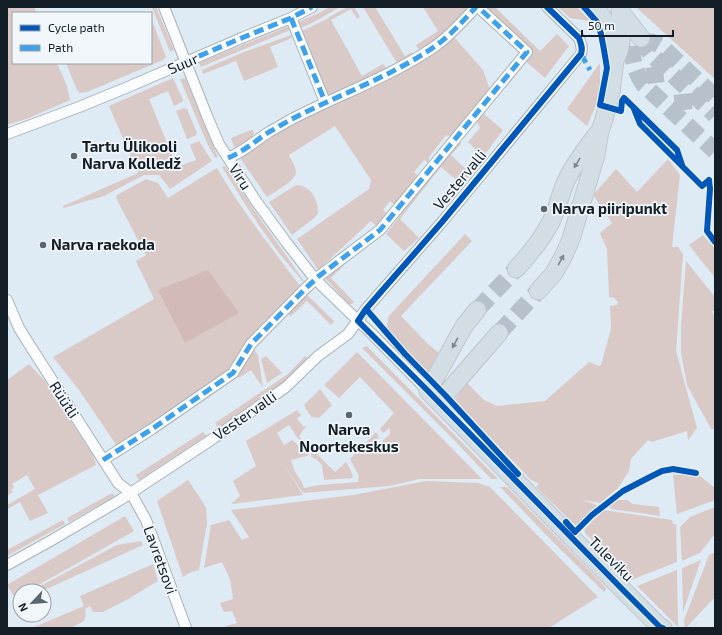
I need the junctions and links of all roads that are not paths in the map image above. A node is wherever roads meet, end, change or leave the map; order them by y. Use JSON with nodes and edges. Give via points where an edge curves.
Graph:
{"nodes":[{"id":1,"x":164,"y":7,"type":"edge"},
{"id":2,"x":312,"y":7,"type":"edge"},
{"id":3,"x":477,"y":7,"type":"edge"},
{"id":4,"x":547,"y":7,"type":"edge"},
{"id":5,"x":595,"y":7,"type":"edge"},
{"id":6,"x":616,"y":8,"type":"edge"},
{"id":7,"x":291,"y":18,"type":"junction"},
{"id":8,"x":622,"y":29,"type":"junction"},
{"id":9,"x":615,"y":60,"type":"junction"},
{"id":10,"x":185,"y":62,"type":"junction"},
{"id":11,"x":325,"y":102,"type":"junction"},
{"id":12,"x":600,"y":131,"type":"junction"},
{"id":13,"x":7,"y":134,"type":"edge"},
{"id":14,"x":228,"y":158,"type":"junction"},
{"id":15,"x":516,"y":269,"type":"tunnel mouth"},
{"id":16,"x":315,"y":279,"type":"junction"},
{"id":17,"x":538,"y":291,"type":"tunnel mouth"},
{"id":18,"x":7,"y":300,"type":"edge"},
{"id":19,"x":477,"y":310,"type":"tunnel mouth"},
{"id":20,"x":358,"y":321,"type":"junction"},
{"id":21,"x":499,"y":333,"type":"tunnel mouth"},
{"id":22,"x":434,"y":396,"type":"junction"},
{"id":23,"x":103,"y":460,"type":"junction"},
{"id":24,"x":131,"y":493,"type":"junction"},
{"id":25,"x":7,"y":565,"type":"edge"},
{"id":26,"x":186,"y":628,"type":"edge"},
{"id":27,"x":661,"y":628,"type":"edge"}],
"edges":[{"from":1,"to":10,"type":"street","name":"Viru"},
{"from":2,"to":7,"type":"street","name":"Suur"},
{"from":3,"to":11,"type":"street","via":[[435,47],[391,72]]},
{"from":3,"to":16,"type":"street","via":[[527,52],[380,230]]},
{"from":4,"to":20,"type":"street","name":"Vestervalli","via":[[578,38],[581,43],[581,54]]},
{"from":5,"to":9,"type":"highway","via":[[610,31]]},
{"from":6,"to":8,"type":"highway"},
{"from":6,"to":8,"type":"highway","via":[[636,42]]},
{"from":7,"to":10,"type":"street","name":"Suur"},
{"from":7,"to":11,"type":"street"},
{"from":8,"to":9,"type":"highway"},
{"from":9,"to":12,"type":"highway","via":[[611,92]]},
{"from":10,"to":13,"type":"street","name":"Suur"},
{"from":10,"to":14,"type":"street","name":"Viru","via":[[219,144]]},
{"from":11,"to":14,"type":"street","via":[[270,131]]},
{"from":12,"to":15,"type":"highway","one_way":true,"via":[[585,149],[566,181],[541,238]]},
{"from":17,"to":12,"type":"highway","one_way":true,"via":[[554,273],[571,239],[596,155]]},
{"from":14,"to":16,"type":"street","name":"Viru","via":[[256,201]]},
{"from":16,"to":20,"type":"street","name":"Viru"},
{"from":16,"to":23,"type":"street","via":[[251,344],[233,372]]},
{"from":18,"to":23,"type":"street","name":"Rüütli","via":[[28,344]]},
{"from":19,"to":22,"type":"highway","one_way":true,"via":[[464,326],[435,380]]},
{"from":20,"to":22,"type":"street","name":"Tuleviku"},
{"from":20,"to":24,"type":"street","name":"Vestervalli","via":[[348,334],[318,356],[286,387]]},
{"from":21,"to":22,"type":"highway"},
{"from":22,"to":27,"type":"highway","name":"Tuleviku"},
{"from":23,"to":24,"type":"street","name":"Rüütli","via":[[118,483]]},
{"from":24,"to":25,"type":"street","name":"Vestervalli"},
{"from":24,"to":26,"type":"street","name":"Lavretsovi","via":[[146,520]]}]}
